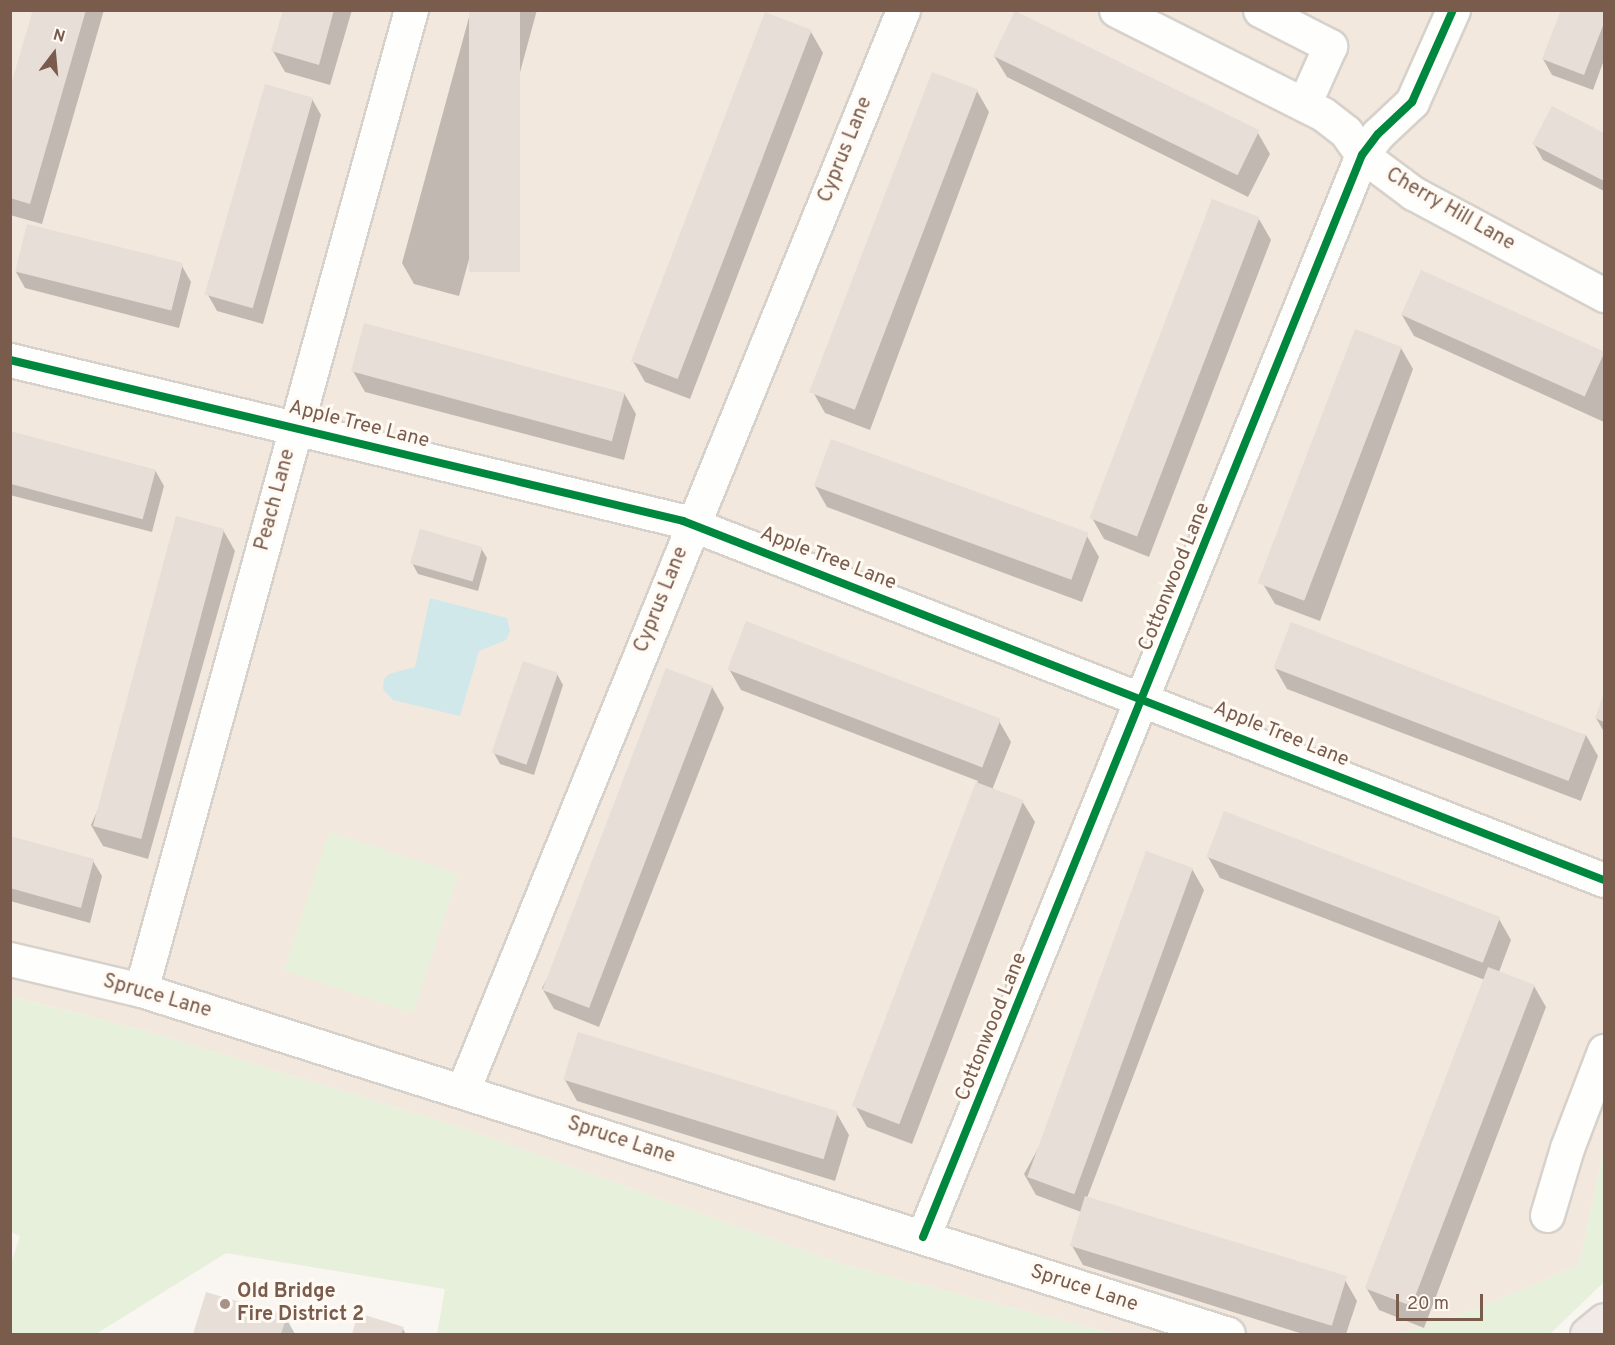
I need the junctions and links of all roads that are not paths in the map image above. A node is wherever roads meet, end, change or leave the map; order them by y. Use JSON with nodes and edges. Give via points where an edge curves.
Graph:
{"nodes":[{"id":1,"x":411,"y":10,"type":"edge"},
{"id":2,"x":903,"y":10,"type":"edge"},
{"id":3,"x":1116,"y":10,"type":"edge"},
{"id":4,"x":1260,"y":10,"type":"edge"},
{"id":5,"x":1453,"y":10,"type":"edge"},
{"id":6,"x":1304,"y":104,"type":"junction"},
{"id":7,"x":1362,"y":155,"type":"junction"},
{"id":8,"x":1605,"y":295,"type":"edge"},
{"id":9,"x":10,"y":360,"type":"edge"},
{"id":10,"x":296,"y":426,"type":"junction"},
{"id":11,"x":693,"y":525,"type":"junction"},
{"id":12,"x":1144,"y":698,"type":"junction"},
{"id":13,"x":1605,"y":880,"type":"edge"},
{"id":14,"x":10,"y":959,"type":"edge"},
{"id":15,"x":141,"y":990,"type":"junction"},
{"id":16,"x":1605,"y":1051,"type":"edge"},
{"id":17,"x":463,"y":1090,"type":"junction"},
{"id":18,"x":1547,"y":1215,"type":"dead end"},
{"id":19,"x":923,"y":1237,"type":"junction"},
{"id":20,"x":1605,"y":1320,"type":"edge"},
{"id":21,"x":1228,"y":1335,"type":"edge"},
{"id":22,"x":1587,"y":1335,"type":"edge"}],
"edges":[{"from":1,"to":10,"type":"street","name":"Peach Lane"},
{"from":2,"to":11,"type":"street","name":"Cyprus Lane"},
{"from":3,"to":6,"type":"street","name":"Cherry Hill Lane"},
{"from":4,"to":6,"type":"street","via":[[1330,46]]},
{"from":5,"to":7,"type":"street","name":"Cottonwood Lane","via":[[1412,102]]},
{"from":6,"to":7,"type":"street","name":"Cherry Hill Lane","via":[[1346,132]]},
{"from":7,"to":8,"type":"street","name":"Cherry Hill Lane","via":[[1447,213]]},
{"from":7,"to":12,"type":"street","name":"Cottonwood Lane"},
{"from":9,"to":10,"type":"street","name":"Apple Tree Lane"},
{"from":10,"to":11,"type":"street","name":"Apple Tree Lane"},
{"from":10,"to":15,"type":"street","name":"Peach Lane"},
{"from":11,"to":12,"type":"street","name":"Apple Tree Lane"},
{"from":11,"to":17,"type":"street","name":"Cyprus Lane"},
{"from":12,"to":13,"type":"street","name":"Apple Tree Lane"},
{"from":12,"to":19,"type":"street","name":"Cottonwood Lane"},
{"from":14,"to":15,"type":"street","name":"Spruce Lane"},
{"from":15,"to":17,"type":"street","name":"Spruce Lane"},
{"from":16,"to":18,"type":"street","via":[[1567,1148]]},
{"from":17,"to":19,"type":"street","name":"Spruce Lane"},
{"from":19,"to":21,"type":"street","name":"Spruce Lane"},
{"from":20,"to":22,"type":"highway"}]}
